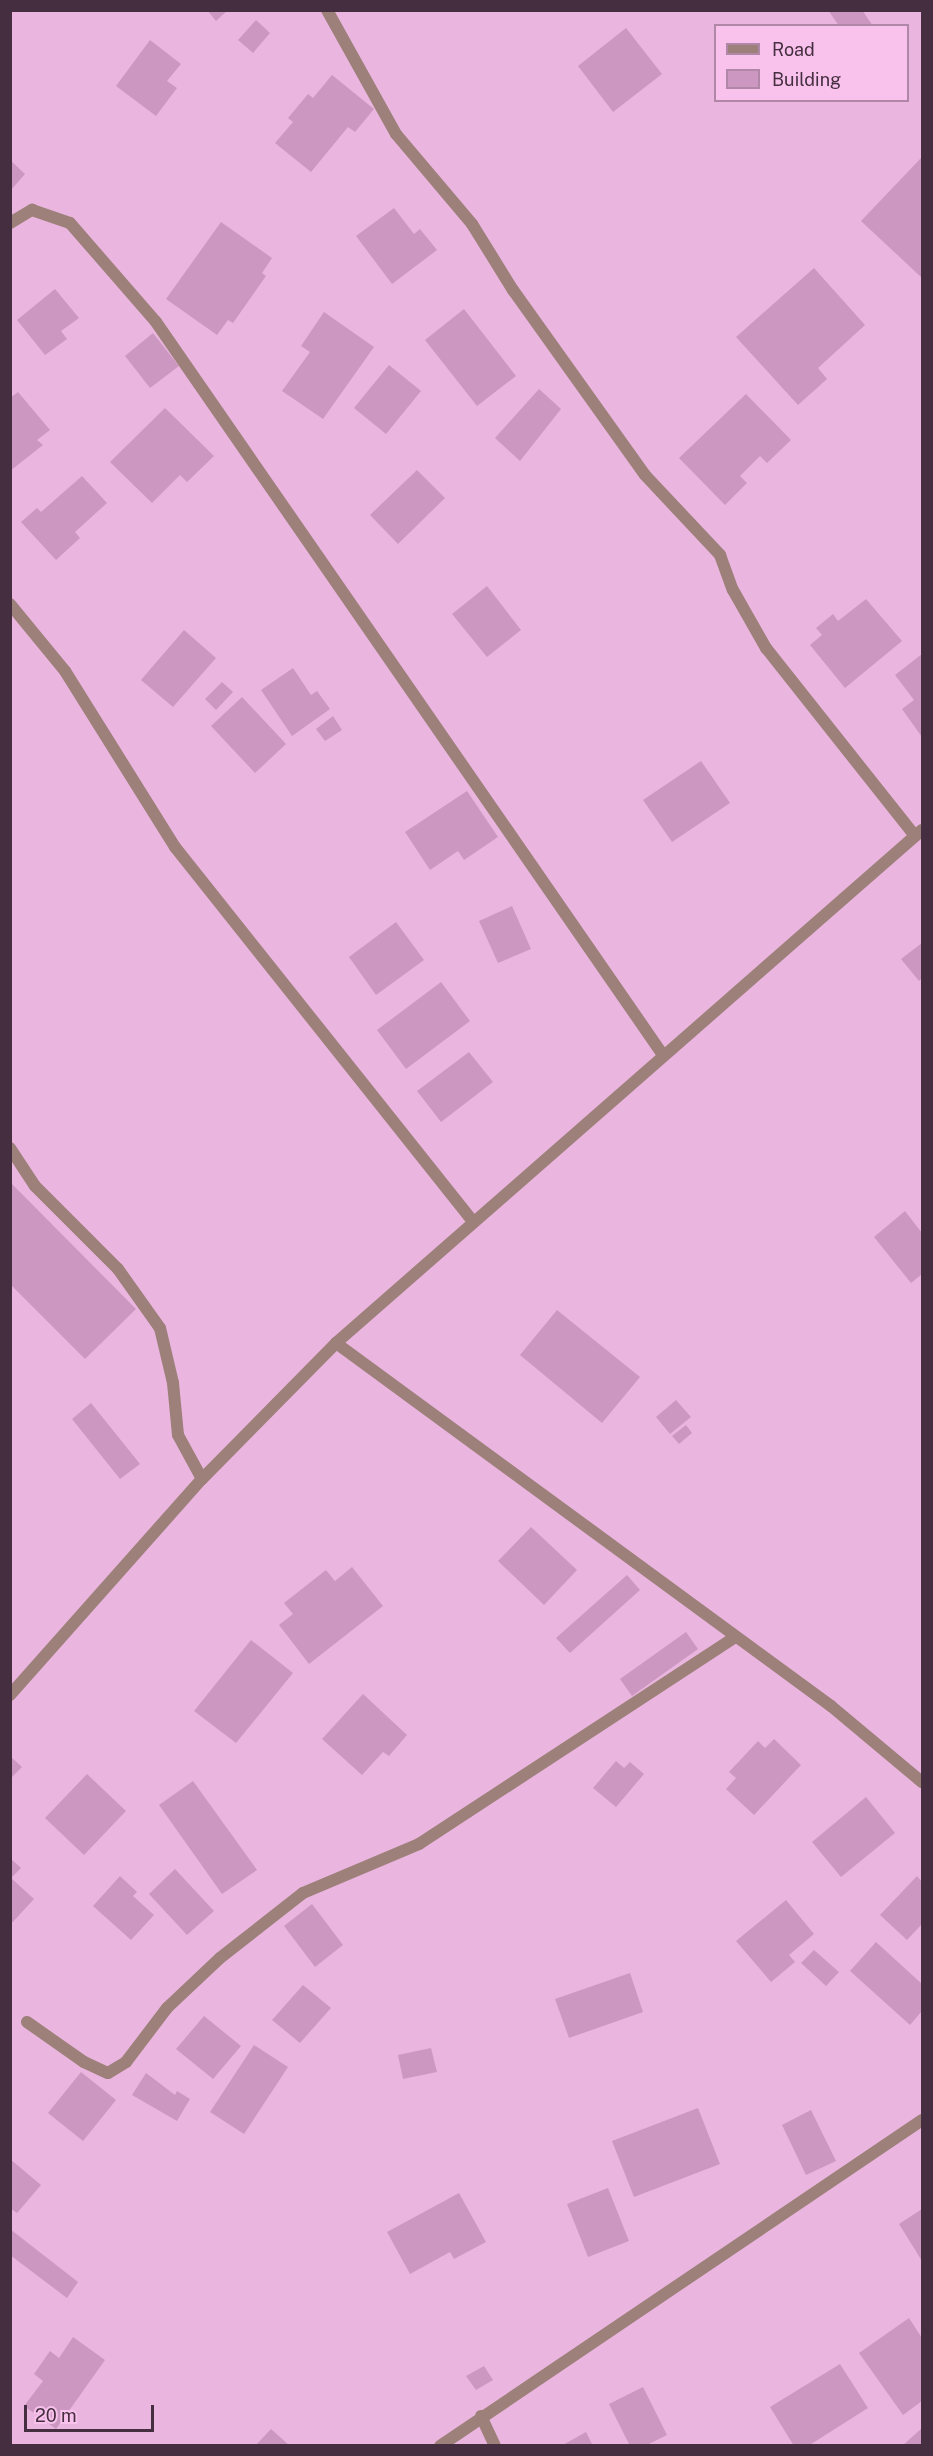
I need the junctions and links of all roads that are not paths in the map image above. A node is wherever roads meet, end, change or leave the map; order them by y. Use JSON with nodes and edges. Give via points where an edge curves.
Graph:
{"nodes":[{"id":1,"x":327,"y":10,"type":"edge"},
{"id":2,"x":10,"y":223,"type":"edge"},
{"id":3,"x":10,"y":604,"type":"edge"},
{"id":4,"x":919,"y":833,"type":"edge"},
{"id":5,"x":663,"y":1055,"type":"junction"},
{"id":6,"x":10,"y":1148,"type":"edge"},
{"id":7,"x":472,"y":1221,"type":"junction"},
{"id":8,"x":336,"y":1343,"type":"junction"},
{"id":9,"x":202,"y":1479,"type":"junction"},
{"id":10,"x":735,"y":1637,"type":"junction"},
{"id":11,"x":10,"y":1695,"type":"edge"},
{"id":12,"x":922,"y":1782,"type":"edge"},
{"id":13,"x":27,"y":2022,"type":"dead end"},
{"id":14,"x":922,"y":2120,"type":"edge"},
{"id":15,"x":481,"y":2416,"type":"junction"},
{"id":16,"x":440,"y":2445,"type":"edge"},
{"id":17,"x":495,"y":2445,"type":"edge"}],
"edges":[{"from":1,"to":4,"type":"street","via":[[396,134],[472,224],[513,290],[645,476],[720,555],[733,590],[766,648]]},
{"from":2,"to":5,"type":"street","via":[[32,210],[70,223],[156,322]]},
{"from":3,"to":7,"type":"street","via":[[65,671],[175,848]]},
{"from":4,"to":5,"type":"street"},
{"from":5,"to":7,"type":"street"},
{"from":6,"to":9,"type":"street","via":[[35,1186],[118,1269],[160,1328],[173,1383],[178,1435]]},
{"from":7,"to":8,"type":"street"},
{"from":8,"to":9,"type":"street"},
{"from":8,"to":10,"type":"street"},
{"from":9,"to":11,"type":"street"},
{"from":10,"to":12,"type":"street","via":[[831,1706]]},
{"from":10,"to":13,"type":"street","via":[[419,1844],[303,1893],[213,1965],[167,2008],[126,2062],[108,2073],[84,2062]]},
{"from":14,"to":15,"type":"street"},
{"from":15,"to":16,"type":"street"},
{"from":15,"to":17,"type":"street"}]}
